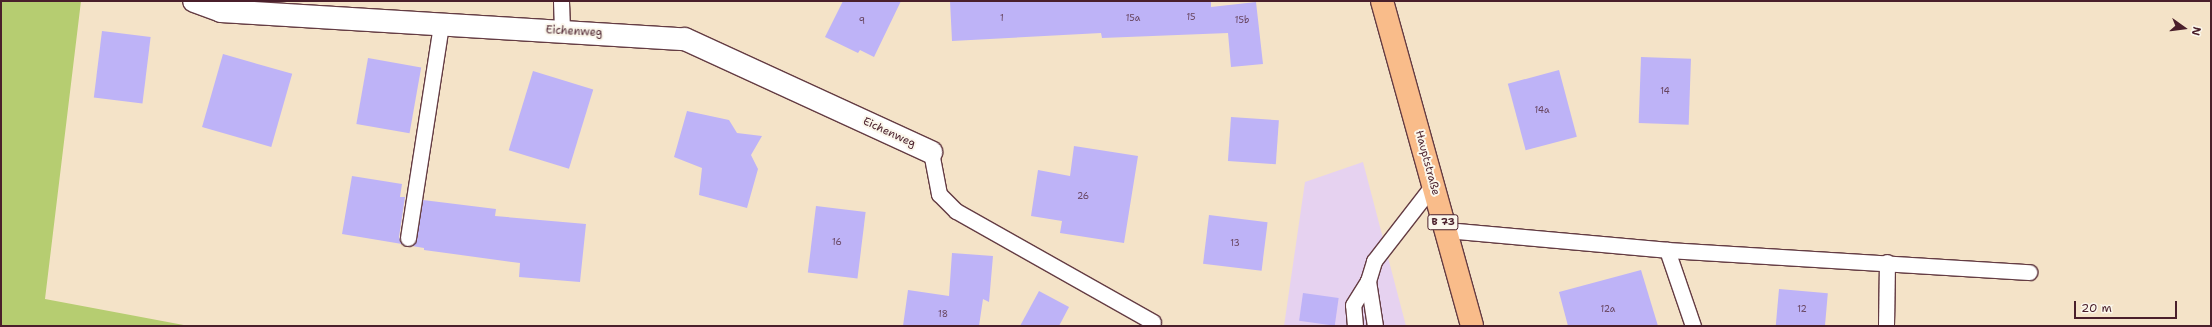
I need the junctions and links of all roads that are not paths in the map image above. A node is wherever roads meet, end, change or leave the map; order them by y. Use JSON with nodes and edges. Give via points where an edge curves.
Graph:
{"nodes":[{"id":1,"x":194,"y":1,"type":"edge"},
{"id":2,"x":561,"y":1,"type":"edge"},
{"id":3,"x":1382,"y":1,"type":"edge"},
{"id":4,"x":442,"y":24,"type":"junction"},
{"id":5,"x":562,"y":31,"type":"junction"},
{"id":6,"x":931,"y":152,"type":"joint"},
{"id":7,"x":1433,"y":186,"type":"junction"},
{"id":8,"x":1445,"y":230,"type":"junction"},
{"id":9,"x":408,"y":238,"type":"dead end"},
{"id":10,"x":1667,"y":250,"type":"junction"},
{"id":11,"x":1887,"y":262,"type":"junction"},
{"id":12,"x":2029,"y":272,"type":"dead end"},
{"id":13,"x":1368,"y":281,"type":"junction"},
{"id":14,"x":1153,"y":322,"type":"dead end"},
{"id":15,"x":1355,"y":326,"type":"edge"},
{"id":16,"x":1375,"y":326,"type":"edge"},
{"id":17,"x":1472,"y":326,"type":"edge"},
{"id":18,"x":1693,"y":326,"type":"edge"},
{"id":19,"x":1886,"y":326,"type":"edge"}],
"edges":[{"from":1,"to":4,"type":"street","name":"Eichenweg","via":[[222,11]]},
{"from":2,"to":5,"type":"lane"},
{"from":3,"to":7,"type":"main road","name":"Hauptstraße","number":"B 73"},
{"from":4,"to":5,"type":"street","name":"Eichenweg"},
{"from":4,"to":9,"type":"lane"},
{"from":5,"to":6,"type":"street","name":"Eichenweg","via":[[685,39]]},
{"from":6,"to":14,"type":"lane","via":[[939,194],[956,211]]},
{"from":7,"to":8,"type":"main road","name":"Hauptstraße","number":"B 73"},
{"from":7,"to":13,"type":"lane","via":[[1374,261]]},
{"from":8,"to":10,"type":"lane"},
{"from":8,"to":17,"type":"main road","name":"Hauptstraße","number":"B 73"},
{"from":10,"to":11,"type":"lane"},
{"from":10,"to":18,"type":"lane"},
{"from":11,"to":12,"type":"lane"},
{"from":11,"to":19,"type":"lane"},
{"from":13,"to":15,"type":"lane","via":[[1353,305]]},
{"from":13,"to":16,"type":"lane"}]}
